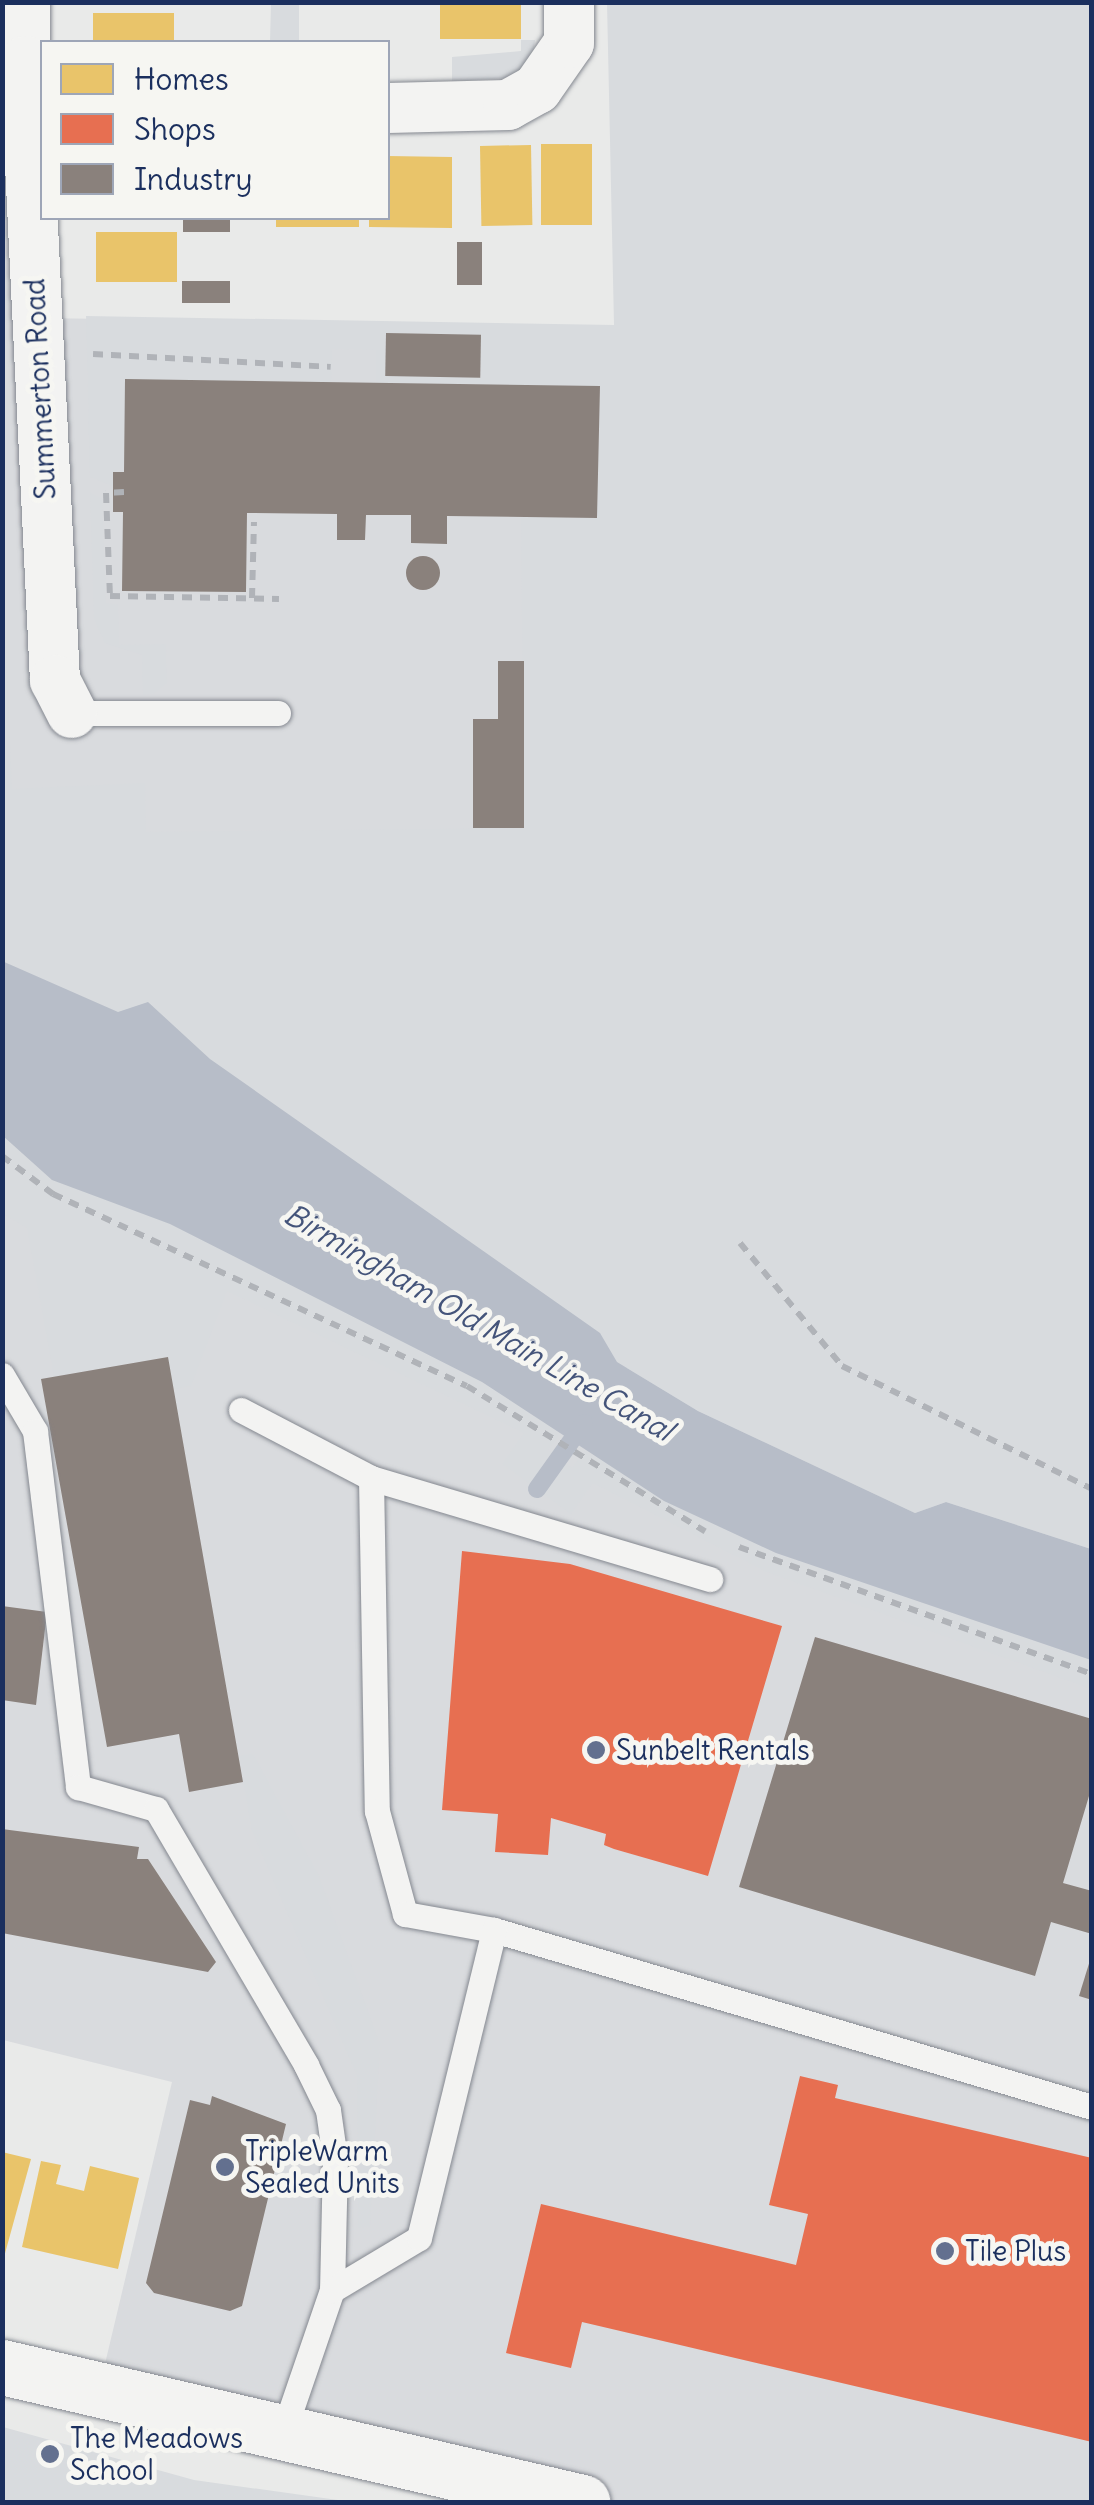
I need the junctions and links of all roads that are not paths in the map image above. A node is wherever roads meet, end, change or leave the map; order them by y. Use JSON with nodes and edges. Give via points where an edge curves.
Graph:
{"nodes":[{"id":1,"x":25,"y":2,"type":"edge"},
{"id":2,"x":569,"y":2,"type":"edge"},
{"id":3,"x":14,"y":62,"type":"edge"},
{"id":4,"x":390,"y":108,"type":"edge"},
{"id":5,"x":278,"y":713,"type":"dead end"},
{"id":6,"x":72,"y":714,"type":"joint"},
{"id":7,"x":2,"y":1374,"type":"edge"},
{"id":8,"x":241,"y":1410,"type":"dead end"},
{"id":9,"x":370,"y":1478,"type":"junction"},
{"id":10,"x":710,"y":1579,"type":"dead end"},
{"id":11,"x":494,"y":1930,"type":"junction"},
{"id":12,"x":1092,"y":2107,"type":"edge"},
{"id":13,"x":332,"y":2290,"type":"junction"},
{"id":14,"x":2,"y":2367,"type":"edge"},
{"id":15,"x":284,"y":2430,"type":"junction"},
{"id":16,"x":568,"y":2501,"type":"edge"}],
"edges":[{"from":1,"to":3,"type":"street","name":"Summerton Road"},
{"from":2,"to":4,"type":"street","via":[[569,43],[537,89],[508,105]]},
{"from":3,"to":6,"type":"street","name":"Summerton Road","via":[[55,680]]},
{"from":5,"to":6,"type":"lane"},
{"from":7,"to":13,"type":"lane","via":[[35,1431],[78,1787],[156,1809],[306,2064],[328,2110],[335,2159]]},
{"from":8,"to":9,"type":"lane"},
{"from":9,"to":10,"type":"lane"},
{"from":9,"to":11,"type":"lane","via":[[377,1811],[405,1914]]},
{"from":11,"to":12,"type":"lane"},
{"from":11,"to":13,"type":"lane","via":[[419,2238]]},
{"from":13,"to":15,"type":"lane"},
{"from":14,"to":15,"type":"main road"},
{"from":15,"to":16,"type":"main road"}]}
